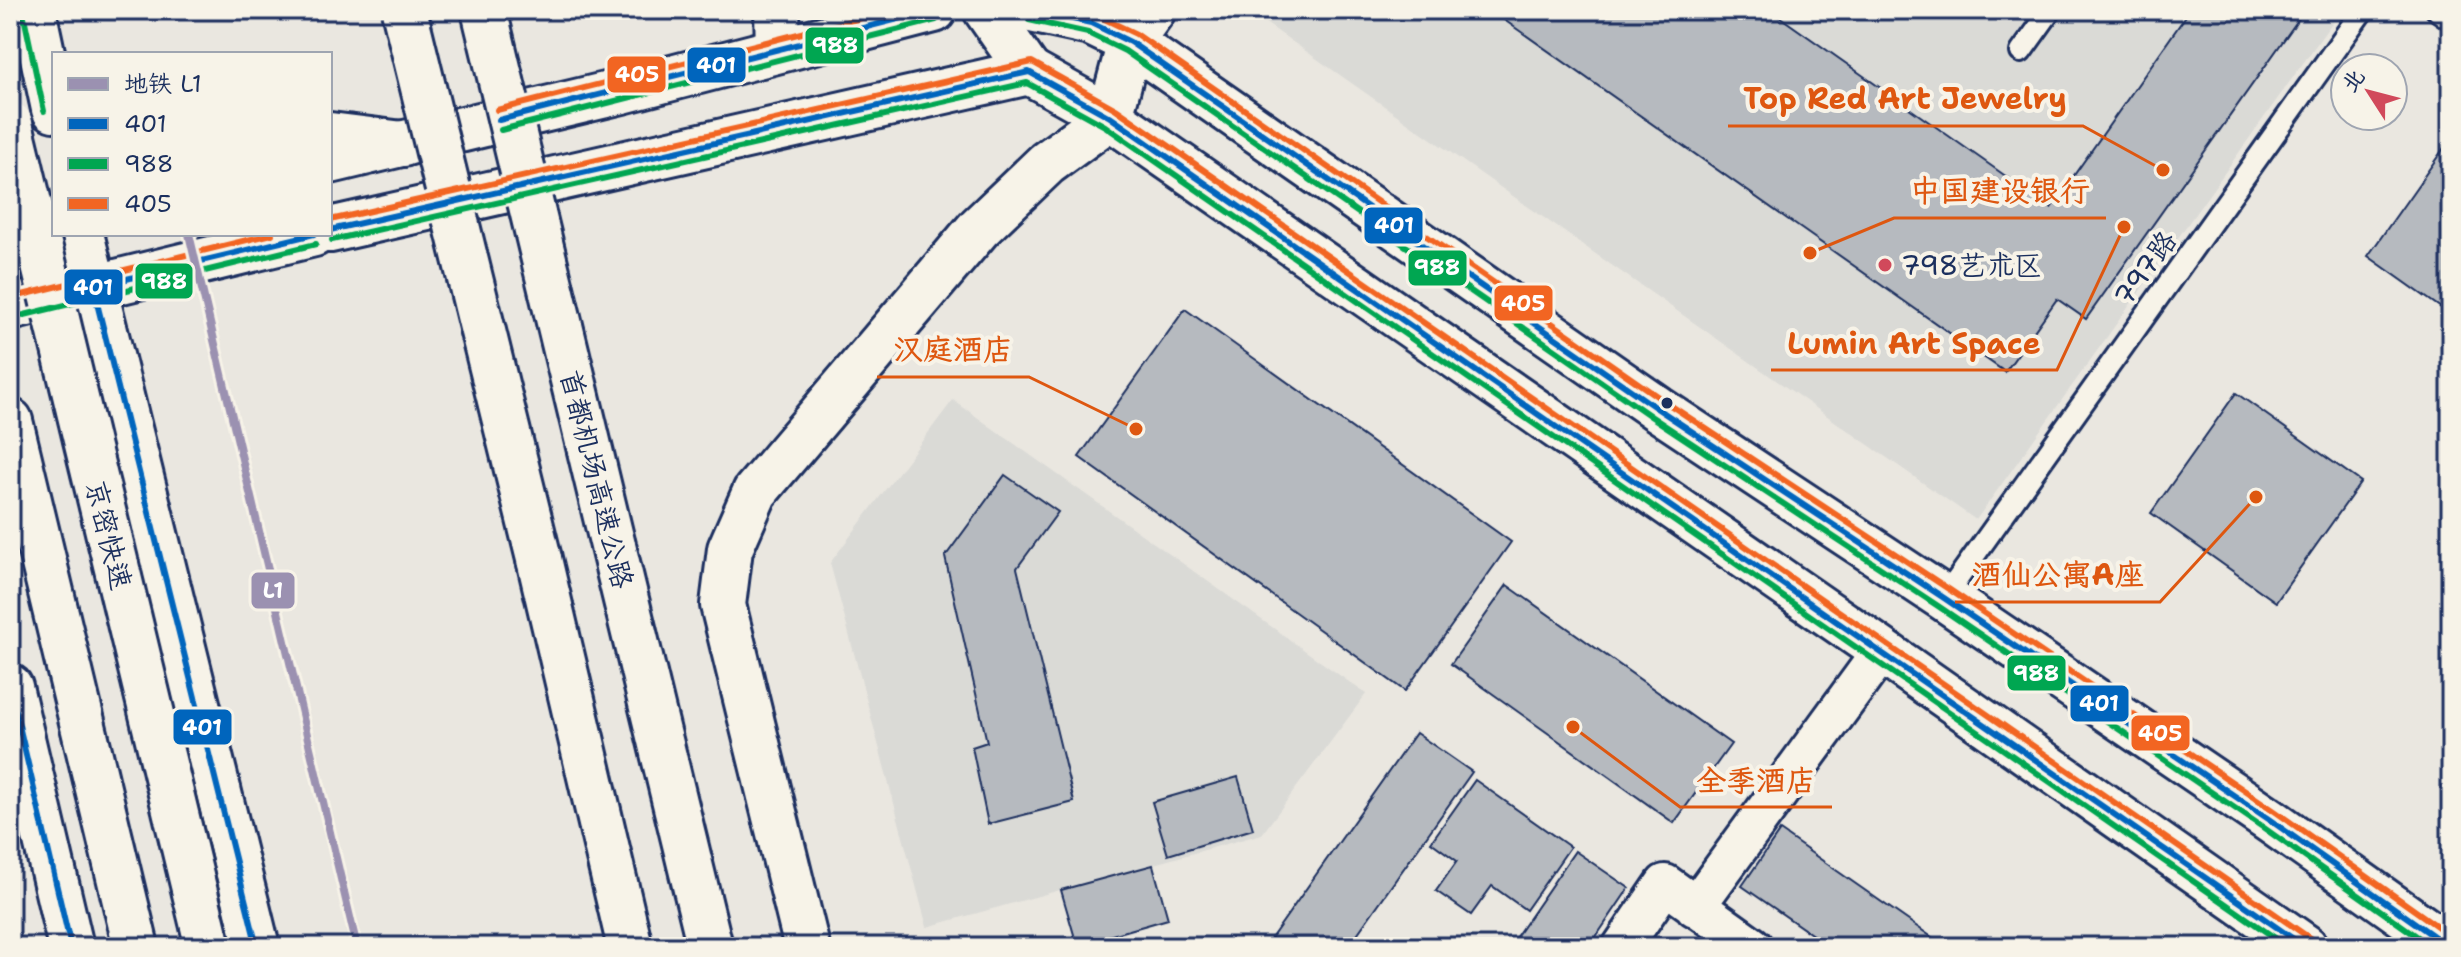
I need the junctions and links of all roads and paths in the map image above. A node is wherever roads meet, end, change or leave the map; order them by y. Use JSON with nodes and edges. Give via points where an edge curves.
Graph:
{"nodes":[{"id":1,"x":33,"y":10,"type":"edge"},
{"id":2,"x":404,"y":10,"type":"edge"},
{"id":3,"x":484,"y":10,"type":"edge"},
{"id":4,"x":934,"y":10,"type":"edge"},
{"id":5,"x":986,"y":10,"type":"edge"},
{"id":6,"x":1031,"y":10,"type":"edge"},
{"id":7,"x":2051,"y":10,"type":"edge"},
{"id":8,"x":2363,"y":10,"type":"edge"},
{"id":9,"x":2437,"y":10,"type":"edge"},
{"id":10,"x":1095,"y":16,"type":"edge"},
{"id":11,"x":2451,"y":20,"type":"edge"},
{"id":12,"x":1142,"y":26,"type":"edge"},
{"id":13,"x":778,"y":30,"type":"edge"},
{"id":14,"x":2021,"y":52,"type":"dead end"},
{"id":15,"x":1029,"y":72,"type":"junction"},
{"id":16,"x":52,"y":96,"type":"edge"},
{"id":17,"x":1110,"y":117,"type":"junction"},
{"id":18,"x":10,"y":124,"type":"edge"},
{"id":19,"x":332,"y":135,"type":"edge"},
{"id":20,"x":403,"y":144,"type":"junction"},
{"id":21,"x":332,"y":161,"type":"edge"},
{"id":22,"x":332,"y":230,"type":"edge"},
{"id":23,"x":52,"y":232,"type":"edge"},
{"id":24,"x":81,"y":236,"type":"edge"},
{"id":25,"x":306,"y":236,"type":"edge"},
{"id":26,"x":10,"y":243,"type":"edge"},
{"id":27,"x":93,"y":287,"type":"junction"},
{"id":28,"x":10,"y":308,"type":"edge"},
{"id":29,"x":10,"y":421,"type":"edge"},
{"id":30,"x":1944,"y":598,"type":"junction"},
{"id":31,"x":1882,"y":651,"type":"junction"},
{"id":32,"x":10,"y":687,"type":"edge"},
{"id":33,"x":1695,"y":907,"type":"junction"},
{"id":34,"x":71,"y":947,"type":"edge"},
{"id":35,"x":136,"y":947,"type":"edge"},
{"id":36,"x":208,"y":947,"type":"edge"},
{"id":37,"x":257,"y":947,"type":"edge"},
{"id":38,"x":630,"y":947,"type":"edge"},
{"id":39,"x":710,"y":947,"type":"edge"},
{"id":40,"x":807,"y":947,"type":"edge"},
{"id":41,"x":1622,"y":947,"type":"edge"},
{"id":42,"x":1753,"y":947,"type":"edge"},
{"id":43,"x":2305,"y":947,"type":"edge"},
{"id":44,"x":2449,"y":947,"type":"edge"}],
"edges":[{"from":1,"to":16,"type":"main road"},
{"from":2,"to":38,"type":"main road","bridge":true},
{"from":3,"to":39,"type":"main road","name":"首都机场高速公路","bridge":true},
{"from":4,"to":13,"type":"main road"},
{"from":5,"to":15,"type":"main road"},
{"from":6,"to":10,"type":"main road"},
{"from":7,"to":14,"type":"lane"},
{"from":8,"to":30,"type":"lane","name":"797路"},
{"from":9,"to":11,"type":"lane"},
{"from":10,"to":12,"type":"main road"},
{"from":10,"to":17,"type":"main road"},
{"from":12,"to":17,"type":"main road"},
{"from":12,"to":30,"type":"main road","via":[[1658,409]]},
{"from":13,"to":20,"type":"main road","via":[[622,91]]},
{"from":15,"to":17,"type":"main road"},
{"from":15,"to":22,"type":"main road"},
{"from":17,"to":31,"type":"main road"},
{"from":17,"to":40,"type":"main road","via":[[1047,163],[979,228],[755,492],[730,549],[723,605]]},
{"from":18,"to":36,"type":"main road","name":"京密快速","bridge":true},
{"from":19,"to":20,"type":"main road"},
{"from":20,"to":21,"type":"main road"},
{"from":23,"to":26,"type":"main road"},
{"from":24,"to":27,"type":"main road"},
{"from":25,"to":27,"type":"main road"},
{"from":27,"to":28,"type":"main road"},
{"from":27,"to":37,"type":"main road"},
{"from":29,"to":35,"type":"main road"},
{"from":30,"to":44,"type":"main road"},
{"from":31,"to":33,"type":"street"},
{"from":31,"to":43,"type":"main road"},
{"from":32,"to":34,"type":"main road"},
{"from":33,"to":41,"type":"street","via":[[1665,884]]},
{"from":33,"to":42,"type":"street"}]}
